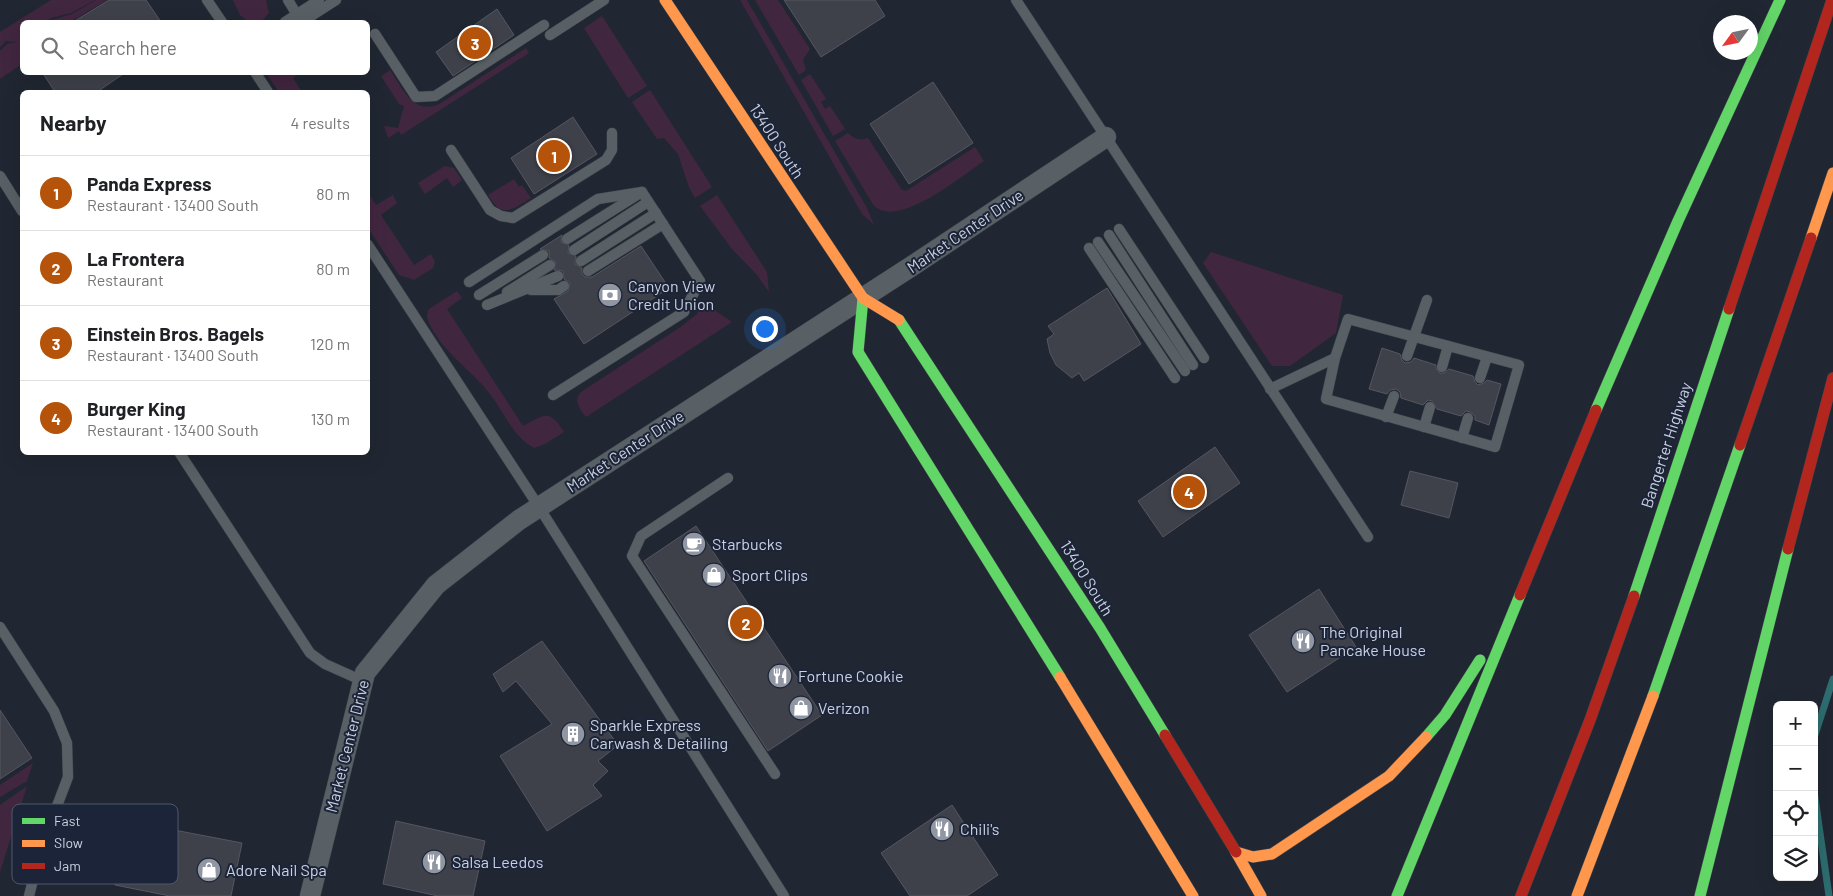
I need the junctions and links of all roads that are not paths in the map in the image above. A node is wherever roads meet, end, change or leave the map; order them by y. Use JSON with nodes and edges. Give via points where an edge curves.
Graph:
{"nodes":[{"id":1,"x":207,"y":0,"type":"edge"},
{"id":2,"x":289,"y":0,"type":"edge"},
{"id":3,"x":319,"y":0,"type":"edge"},
{"id":4,"x":336,"y":0,"type":"edge"},
{"id":5,"x":604,"y":0,"type":"edge"},
{"id":6,"x":665,"y":0,"type":"edge"},
{"id":7,"x":1016,"y":0,"type":"edge"},
{"id":8,"x":1780,"y":0,"type":"edge"},
{"id":9,"x":1832,"y":0,"type":"edge"},
{"id":10,"x":300,"y":18,"type":"edge"},
{"id":11,"x":221,"y":20,"type":"edge"},
{"id":12,"x":544,"y":25,"type":"dead end"},
{"id":13,"x":375,"y":34,"type":"dead end"},
{"id":14,"x":550,"y":35,"type":"dead end"},
{"id":15,"x":257,"y":75,"type":"edge"},
{"id":16,"x":267,"y":90,"type":"edge"},
{"id":17,"x":612,"y":133,"type":"dead end"},
{"id":18,"x":1106,"y":137,"type":"junction"},
{"id":19,"x":451,"y":150,"type":"dead end"},
{"id":20,"x":1833,"y":173,"type":"edge"},
{"id":21,"x":0,"y":176,"type":"edge"},
{"id":22,"x":642,"y":192,"type":"junction"},
{"id":23,"x":648,"y":202,"type":"junction"},
{"id":24,"x":20,"y":208,"type":"edge"},
{"id":25,"x":656,"y":213,"type":"junction"},
{"id":26,"x":662,"y":224,"type":"junction"},
{"id":27,"x":1119,"y":229,"type":"dead end"},
{"id":28,"x":1110,"y":236,"type":"dead end"},
{"id":29,"x":567,"y":239,"type":"dead end"},
{"id":30,"x":370,"y":248,"type":"edge"},
{"id":31,"x":574,"y":250,"type":"dead end"},
{"id":32,"x":543,"y":255,"type":"dead end"},
{"id":33,"x":581,"y":261,"type":"dead end"},
{"id":34,"x":550,"y":265,"type":"dead end"},
{"id":35,"x":588,"y":271,"type":"dead end"},
{"id":36,"x":558,"y":276,"type":"dead end"},
{"id":37,"x":469,"y":282,"type":"dead end"},
{"id":38,"x":564,"y":286,"type":"dead end"},
{"id":39,"x":526,"y":290,"type":"junction"},
{"id":40,"x":479,"y":294,"type":"dead end"},
{"id":41,"x":863,"y":298,"type":"junction"},
{"id":42,"x":1427,"y":300,"type":"dead end"},
{"id":43,"x":1414,"y":337,"type":"junction"},
{"id":44,"x":1448,"y":346,"type":"junction"},
{"id":45,"x":1407,"y":356,"type":"dead end"},
{"id":46,"x":1487,"y":357,"type":"junction"},
{"id":47,"x":1204,"y":358,"type":"dead end"},
{"id":48,"x":1335,"y":358,"type":"junction"},
{"id":49,"x":1442,"y":367,"type":"dead end"},
{"id":50,"x":1175,"y":378,"type":"dead end"},
{"id":51,"x":1480,"y":378,"type":"dead end"},
{"id":52,"x":1833,"y":378,"type":"edge"},
{"id":53,"x":1270,"y":389,"type":"junction"},
{"id":54,"x":553,"y":395,"type":"dead end"},
{"id":55,"x":1394,"y":396,"type":"dead end"},
{"id":56,"x":1430,"y":407,"type":"dead end"},
{"id":57,"x":1386,"y":417,"type":"junction"},
{"id":58,"x":1468,"y":418,"type":"dead end"},
{"id":59,"x":1424,"y":427,"type":"junction"},
{"id":60,"x":1462,"y":438,"type":"junction"},
{"id":61,"x":181,"y":455,"type":"edge"},
{"id":62,"x":728,"y":478,"type":"dead end"},
{"id":63,"x":539,"y":507,"type":"junction"},
{"id":64,"x":1368,"y":537,"type":"dead end"},
{"id":65,"x":1517,"y":602,"type":"junction"},
{"id":66,"x":0,"y":627,"type":"edge"},
{"id":67,"x":363,"y":681,"type":"junction"},
{"id":68,"x":775,"y":774,"type":"dead end"},
{"id":69,"x":58,"y":804,"type":"edge"},
{"id":70,"x":1236,"y":852,"type":"junction"},
{"id":71,"x":310,"y":896,"type":"edge"},
{"id":72,"x":784,"y":896,"type":"edge"},
{"id":73,"x":1193,"y":896,"type":"edge"},
{"id":74,"x":1260,"y":896,"type":"edge"},
{"id":75,"x":1397,"y":896,"type":"edge"},
{"id":76,"x":1521,"y":896,"type":"edge"},
{"id":77,"x":1577,"y":896,"type":"edge"},
{"id":78,"x":1700,"y":896,"type":"edge"}],
"edges":[{"from":1,"to":11,"type":"lane"},
{"from":2,"to":10,"type":"lane"},
{"from":3,"to":10,"type":"lane"},
{"from":4,"to":10,"type":"lane"},
{"from":5,"to":14,"type":"lane"},
{"from":6,"to":41,"type":"main road","name":"13400 South"},
{"from":7,"to":18,"type":"lane"},
{"from":8,"to":65,"type":"main road","via":[[1664,249]]},
{"from":9,"to":76,"type":"main road","name":"Bangerter Highway","via":[[1616,646],[1563,794]]},
{"from":12,"to":13,"type":"lane","via":[[435,96],[416,97]]},
{"from":15,"to":16,"type":"lane"},
{"from":17,"to":19,"type":"lane","via":[[612,150],[606,160],[513,218],[490,210]]},
{"from":18,"to":41,"type":"street","name":"Market Center Drive"},
{"from":18,"to":53,"type":"lane"},
{"from":20,"to":77,"type":"main road","via":[[1649,709]]},
{"from":21,"to":24,"type":"lane"},
{"from":22,"to":23,"type":"lane"},
{"from":22,"to":29,"type":"lane"},
{"from":22,"to":37,"type":"lane","via":[[598,199]]},
{"from":23,"to":25,"type":"lane"},
{"from":23,"to":31,"type":"lane"},
{"from":25,"to":26,"type":"lane"},
{"from":25,"to":33,"type":"lane"},
{"from":26,"to":35,"type":"lane"},
{"from":26,"to":54,"type":"lane","via":[[700,281],[684,312]]},
{"from":27,"to":47,"type":"lane"},
{"from":28,"to":50,"type":"lane","via":[[1189,368],[1094,245]]},
{"from":30,"to":63,"type":"lane"},
{"from":32,"to":40,"type":"lane"},
{"from":34,"to":39,"type":"lane","via":[[487,304]]},
{"from":36,"to":39,"type":"lane"},
{"from":38,"to":39,"type":"lane","via":[[558,290]]},
{"from":41,"to":63,"type":"street","name":"Market Center Drive"},
{"from":41,"to":70,"type":"main road","name":"13400 South","via":[[900,321],[1100,628]]},
{"from":41,"to":73,"type":"main road","via":[[858,352]]},
{"from":42,"to":43,"type":"lane"},
{"from":43,"to":44,"type":"lane"},
{"from":43,"to":45,"type":"lane"},
{"from":43,"to":48,"type":"lane","via":[[1348,319]]},
{"from":44,"to":46,"type":"lane"},
{"from":44,"to":49,"type":"lane"},
{"from":46,"to":51,"type":"lane"},
{"from":46,"to":60,"type":"lane","via":[[1519,365],[1495,448]]},
{"from":48,"to":53,"type":"lane"},
{"from":48,"to":57,"type":"lane","via":[[1326,399]]},
{"from":52,"to":78,"type":"main road"},
{"from":53,"to":64,"type":"lane"},
{"from":55,"to":57,"type":"lane"},
{"from":56,"to":59,"type":"lane"},
{"from":57,"to":59,"type":"lane"},
{"from":58,"to":60,"type":"lane"},
{"from":59,"to":60,"type":"lane"},
{"from":61,"to":67,"type":"lane","via":[[310,653],[325,664]]},
{"from":62,"to":68,"type":"lane","via":[[641,536],[632,556]]},
{"from":63,"to":67,"type":"street","name":"Market Center Drive","via":[[436,585],[365,672]]},
{"from":63,"to":72,"type":"lane"},
{"from":65,"to":70,"type":"main road","via":[[1445,715],[1389,776],[1272,854],[1253,857]]},
{"from":65,"to":75,"type":"main road"},
{"from":66,"to":69,"type":"lane","via":[[54,711],[67,743],[68,777]]},
{"from":67,"to":71,"type":"street","name":"Market Center Drive"},
{"from":70,"to":74,"type":"main road","name":"13400 South"}]}
